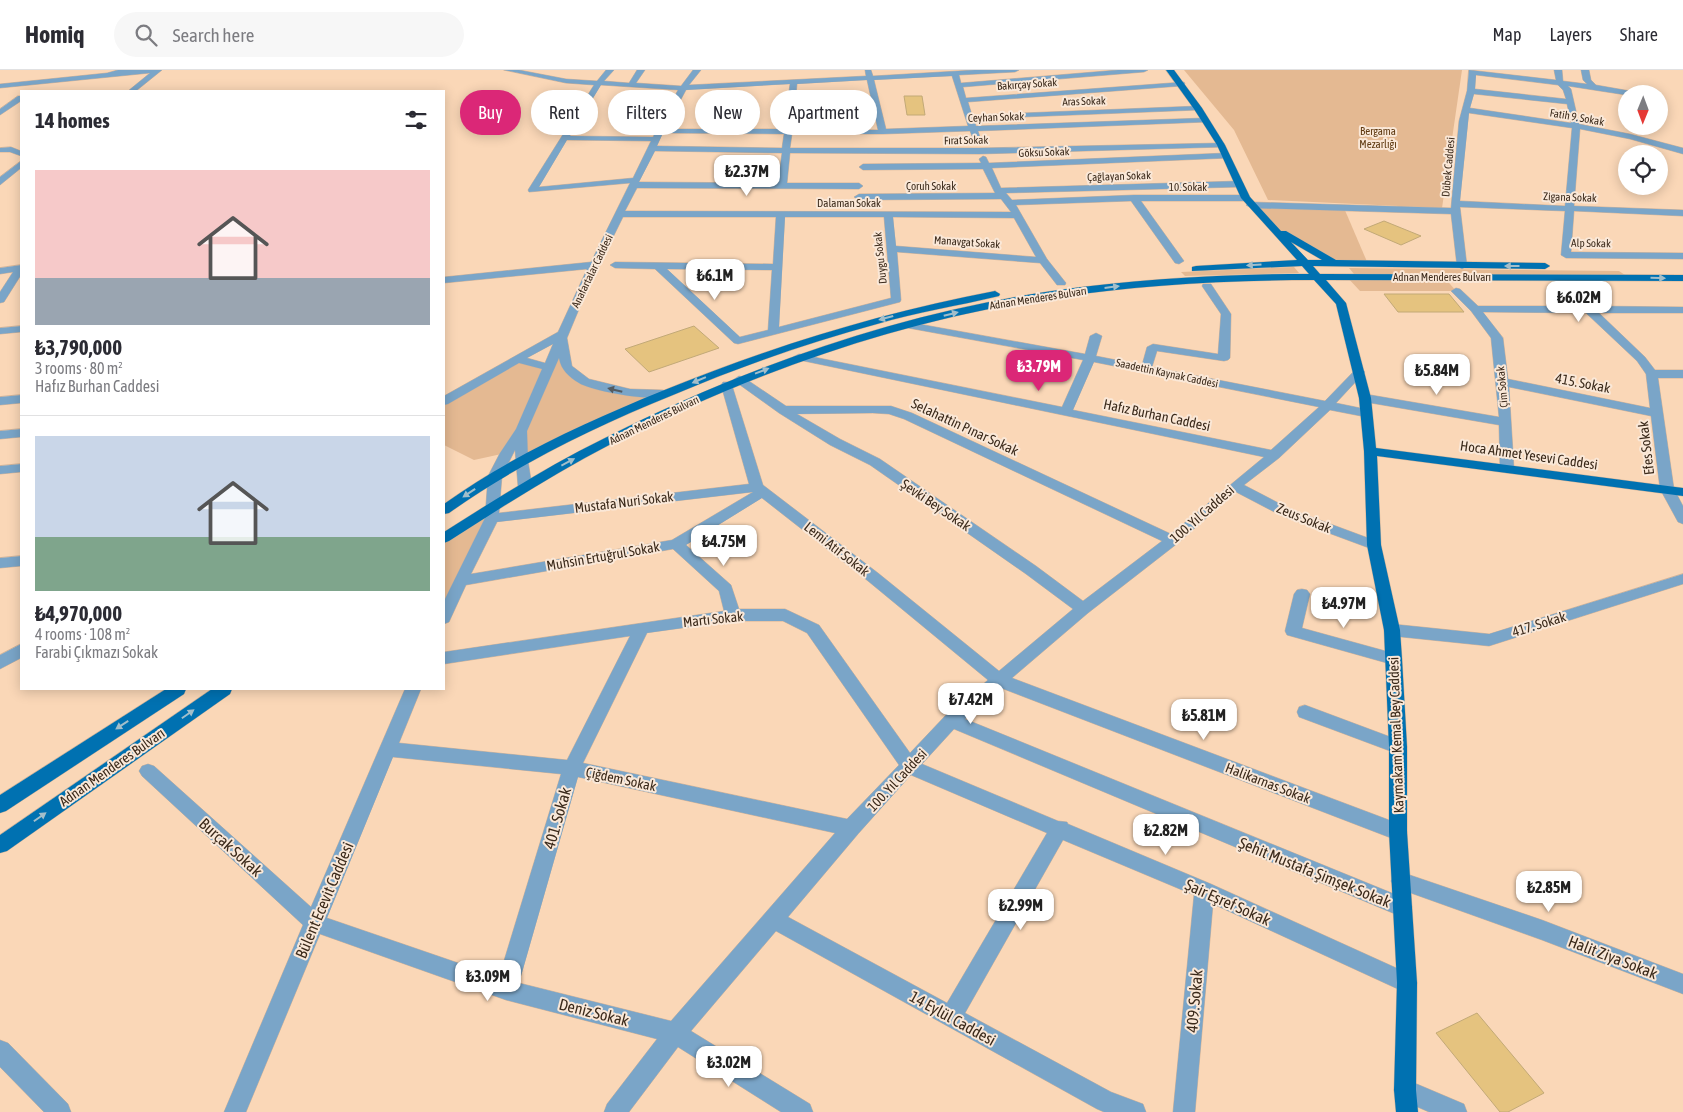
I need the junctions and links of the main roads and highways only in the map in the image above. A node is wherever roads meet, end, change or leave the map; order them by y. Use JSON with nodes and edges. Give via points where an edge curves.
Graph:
{"nodes":[{"id":1,"x":1170,"y":70,"type":"edge"},
{"id":2,"x":1274,"y":227,"type":"junction"},
{"id":3,"x":1303,"y":262,"type":"junction"},
{"id":4,"x":1334,"y":263,"type":"junction"},
{"id":5,"x":1554,"y":266,"type":"dead end"},
{"id":6,"x":1600,"y":267,"type":"dead end"},
{"id":7,"x":1683,"y":268,"type":"edge"},
{"id":8,"x":1316,"y":277,"type":"junction"},
{"id":9,"x":1683,"y":278,"type":"edge"},
{"id":10,"x":1344,"y":290,"type":"junction"},
{"id":11,"x":1370,"y":451,"type":"junction"},
{"id":12,"x":1683,"y":492,"type":"edge"},
{"id":13,"x":445,"y":509,"type":"edge"},
{"id":14,"x":445,"y":537,"type":"edge"},
{"id":15,"x":176,"y":690,"type":"edge"},
{"id":16,"x":223,"y":690,"type":"edge"},
{"id":17,"x":0,"y":805,"type":"edge"},
{"id":18,"x":0,"y":845,"type":"edge"},
{"id":19,"x":1406,"y":1101,"type":"edge"}],
"edges":[{"from":1,"to":2,"type":"main road","via":[[1221,145],[1248,202]]},
{"from":2,"to":3,"type":"main road","name":"Kaymakam Kemal Bey Caddesi"},
{"from":2,"to":4,"type":"main road"},
{"from":3,"to":4,"type":"main road","name":"Adnan Menderes Bulvarı"},
{"from":3,"to":8,"type":"main road","name":"Kaymakam Kemal Bey Caddesi"},
{"from":3,"to":13,"type":"main road","name":"Adnan Menderes Bulvarı","one_way":true,"via":[[1061,283],[949,302],[840,331],[726,368],[626,410],[521,461]]},
{"from":5,"to":4,"type":"main road","name":"Adnan Menderes Bulvarı","one_way":true},
{"from":4,"to":10,"type":"main road"},
{"from":6,"to":7,"type":"main road"},
{"from":8,"to":10,"type":"main road","name":"Kaymakam Kemal Bey Caddesi"},
{"from":8,"to":10,"type":"main road","name":"Adnan Menderes Bulvarı"},
{"from":14,"to":8,"type":"main road","name":"Adnan Menderes Bulvarı","one_way":true,"via":[[493,511],[526,486],[618,436],[733,382],[799,357],[908,325],[1018,300],[1142,283]]},
{"from":10,"to":9,"type":"main road","name":"Adnan Menderes Bulvarı","one_way":true},
{"from":10,"to":11,"type":"main road","name":"Kaymakam Kemal Bey Caddesi","via":[[1366,405]]},
{"from":11,"to":12,"type":"main road","name":"Hoca Ahmet Yesevi Caddesi"},
{"from":11,"to":19,"type":"main road","name":"Kaymakam Kemal Bey Caddesi","via":[[1374,545],[1392,630],[1394,659],[1398,832],[1407,983]]},
{"from":15,"to":17,"type":"main road","name":"Adnan Menderes Bulvarı","one_way":true},
{"from":18,"to":16,"type":"main road","name":"Adnan Menderes Bulvarı","one_way":true}]}
